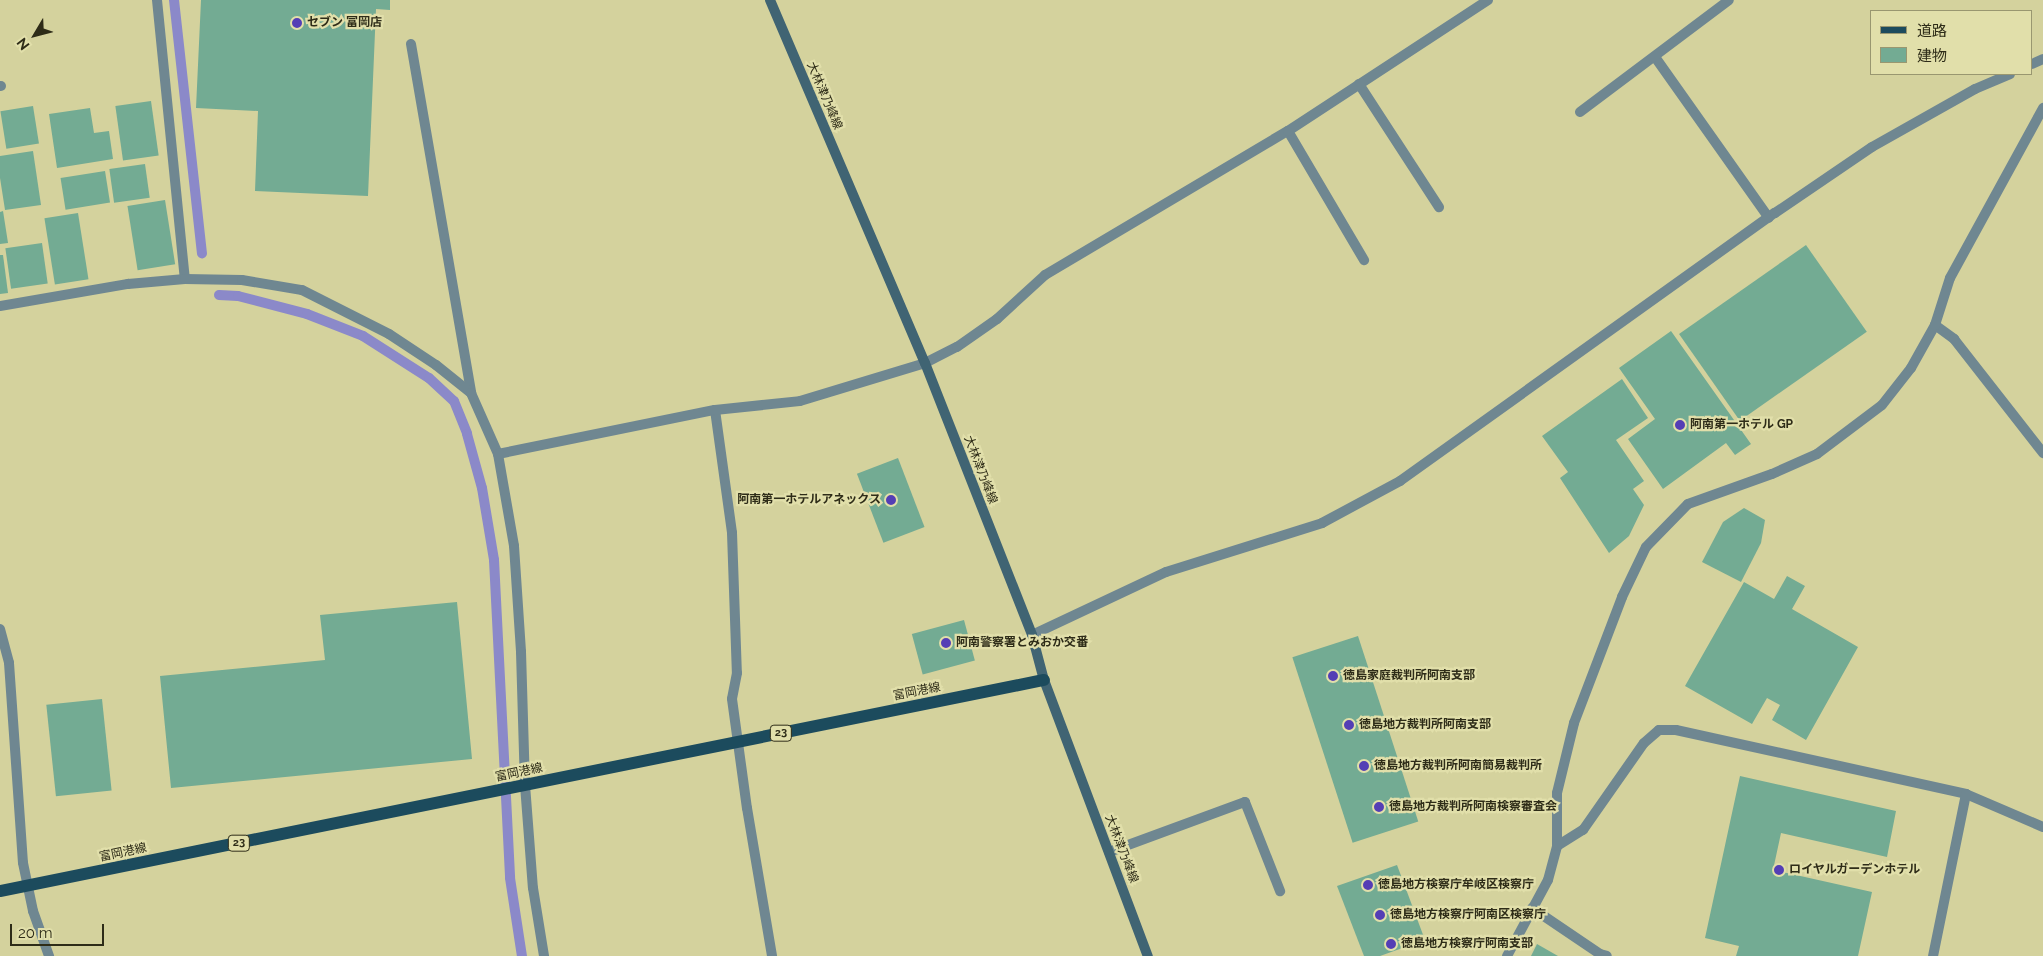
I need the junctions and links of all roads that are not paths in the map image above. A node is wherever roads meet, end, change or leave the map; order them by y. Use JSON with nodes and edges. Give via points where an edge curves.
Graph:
{"nodes":[{"id":1,"x":157,"y":0,"type":"edge"},
{"id":2,"x":770,"y":0,"type":"edge"},
{"id":3,"x":1488,"y":0,"type":"edge"},
{"id":4,"x":1729,"y":0,"type":"edge"},
{"id":5,"x":411,"y":44,"type":"dead end"},
{"id":6,"x":1655,"y":57,"type":"junction"},
{"id":7,"x":2008,"y":75,"type":"edge"},
{"id":8,"x":1359,"y":84,"type":"junction"},
{"id":9,"x":2043,"y":108,"type":"edge"},
{"id":10,"x":1580,"y":112,"type":"dead end"},
{"id":11,"x":1288,"y":132,"type":"junction"},
{"id":12,"x":1439,"y":207,"type":"dead end"},
{"id":13,"x":1769,"y":218,"type":"junction"},
{"id":14,"x":1364,"y":260,"type":"dead end"},
{"id":15,"x":185,"y":279,"type":"junction"},
{"id":16,"x":0,"y":306,"type":"edge"},
{"id":17,"x":1935,"y":325,"type":"junction"},
{"id":18,"x":925,"y":362,"type":"junction"},
{"id":19,"x":470,"y":393,"type":"junction"},
{"id":20,"x":715,"y":410,"type":"junction"},
{"id":21,"x":2043,"y":453,"type":"edge"},
{"id":22,"x":498,"y":454,"type":"junction"},
{"id":23,"x":0,"y":629,"type":"edge"},
{"id":24,"x":1032,"y":636,"type":"junction"},
{"id":25,"x":1044,"y":680,"type":"junction"},
{"id":26,"x":737,"y":742,"type":"junction"},
{"id":27,"x":521,"y":786,"type":"junction"},
{"id":28,"x":1966,"y":794,"type":"junction"},
{"id":29,"x":2043,"y":827,"type":"edge"},
{"id":30,"x":1557,"y":846,"type":"junction"},
{"id":31,"x":1109,"y":852,"type":"junction"},
{"id":32,"x":26,"y":886,"type":"junction"},
{"id":33,"x":0,"y":891,"type":"edge"},
{"id":34,"x":1280,"y":891,"type":"dead end"},
{"id":35,"x":1532,"y":908,"type":"junction"},
{"id":36,"x":49,"y":956,"type":"edge"},
{"id":37,"x":544,"y":956,"type":"edge"},
{"id":38,"x":772,"y":956,"type":"edge"},
{"id":39,"x":1148,"y":956,"type":"edge"},
{"id":40,"x":1507,"y":956,"type":"edge"},
{"id":41,"x":1607,"y":956,"type":"edge"},
{"id":42,"x":1933,"y":956,"type":"edge"}],
"edges":[{"from":1,"to":15,"type":"street"},
{"from":2,"to":18,"type":"main road","name":"大林津乃峰線"},
{"from":3,"to":8,"type":"street"},
{"from":4,"to":6,"type":"street"},
{"from":5,"to":19,"type":"street"},
{"from":6,"to":10,"type":"street"},
{"from":6,"to":13,"type":"street"},
{"from":7,"to":13,"type":"street","via":[[1975,89],[1872,147]]},
{"from":8,"to":11,"type":"street"},
{"from":8,"to":12,"type":"street"},
{"from":9,"to":17,"type":"street","via":[[1950,278]]},
{"from":11,"to":14,"type":"street"},
{"from":11,"to":18,"type":"street","via":[[1045,275],[996,319],[957,347]]},
{"from":13,"to":24,"type":"street","via":[[1400,481],[1322,523],[1166,572]]},
{"from":15,"to":16,"type":"street","via":[[128,284]]},
{"from":15,"to":19,"type":"street","via":[[242,280],[302,290],[389,334],[436,364]]},
{"from":17,"to":21,"type":"street","via":[[1954,339]]},
{"from":17,"to":30,"type":"street","via":[[1911,368],[1882,405],[1817,454],[1688,504],[1646,546],[1622,597],[1574,723],[1557,793]]},
{"from":18,"to":20,"type":"street","via":[[800,401]]},
{"from":18,"to":24,"type":"main road","name":"大林津乃峰線"},
{"from":19,"to":22,"type":"street"},
{"from":20,"to":22,"type":"street"},
{"from":20,"to":26,"type":"street","via":[[732,533],[737,673],[732,699]]},
{"from":22,"to":27,"type":"street","via":[[514,546],[521,652]]},
{"from":23,"to":32,"type":"street","via":[[9,663]]},
{"from":24,"to":25,"type":"main road","name":"大林津乃峰線"},
{"from":25,"to":26,"type":"main road","name":"富岡港線","number":"23"},
{"from":25,"to":31,"type":"main road","name":"大林津乃峰線"},
{"from":26,"to":27,"type":"main road","name":"富岡港線","number":"23"},
{"from":26,"to":38,"type":"street"},
{"from":27,"to":32,"type":"main road","name":"富岡港線","number":"23"},
{"from":27,"to":37,"type":"street"},
{"from":28,"to":29,"type":"street"},
{"from":28,"to":30,"type":"street","via":[[1676,730],[1659,730],[1644,743],[1583,830]]},
{"from":28,"to":42,"type":"street"},
{"from":30,"to":35,"type":"street","via":[[1548,880]]},
{"from":31,"to":34,"type":"street","via":[[1245,802]]},
{"from":31,"to":39,"type":"main road","name":"大林津乃峰線"},
{"from":32,"to":33,"type":"main road","name":"富岡港線","number":"23"},
{"from":32,"to":36,"type":"street"},
{"from":35,"to":40,"type":"street"},
{"from":35,"to":41,"type":"street"}]}
